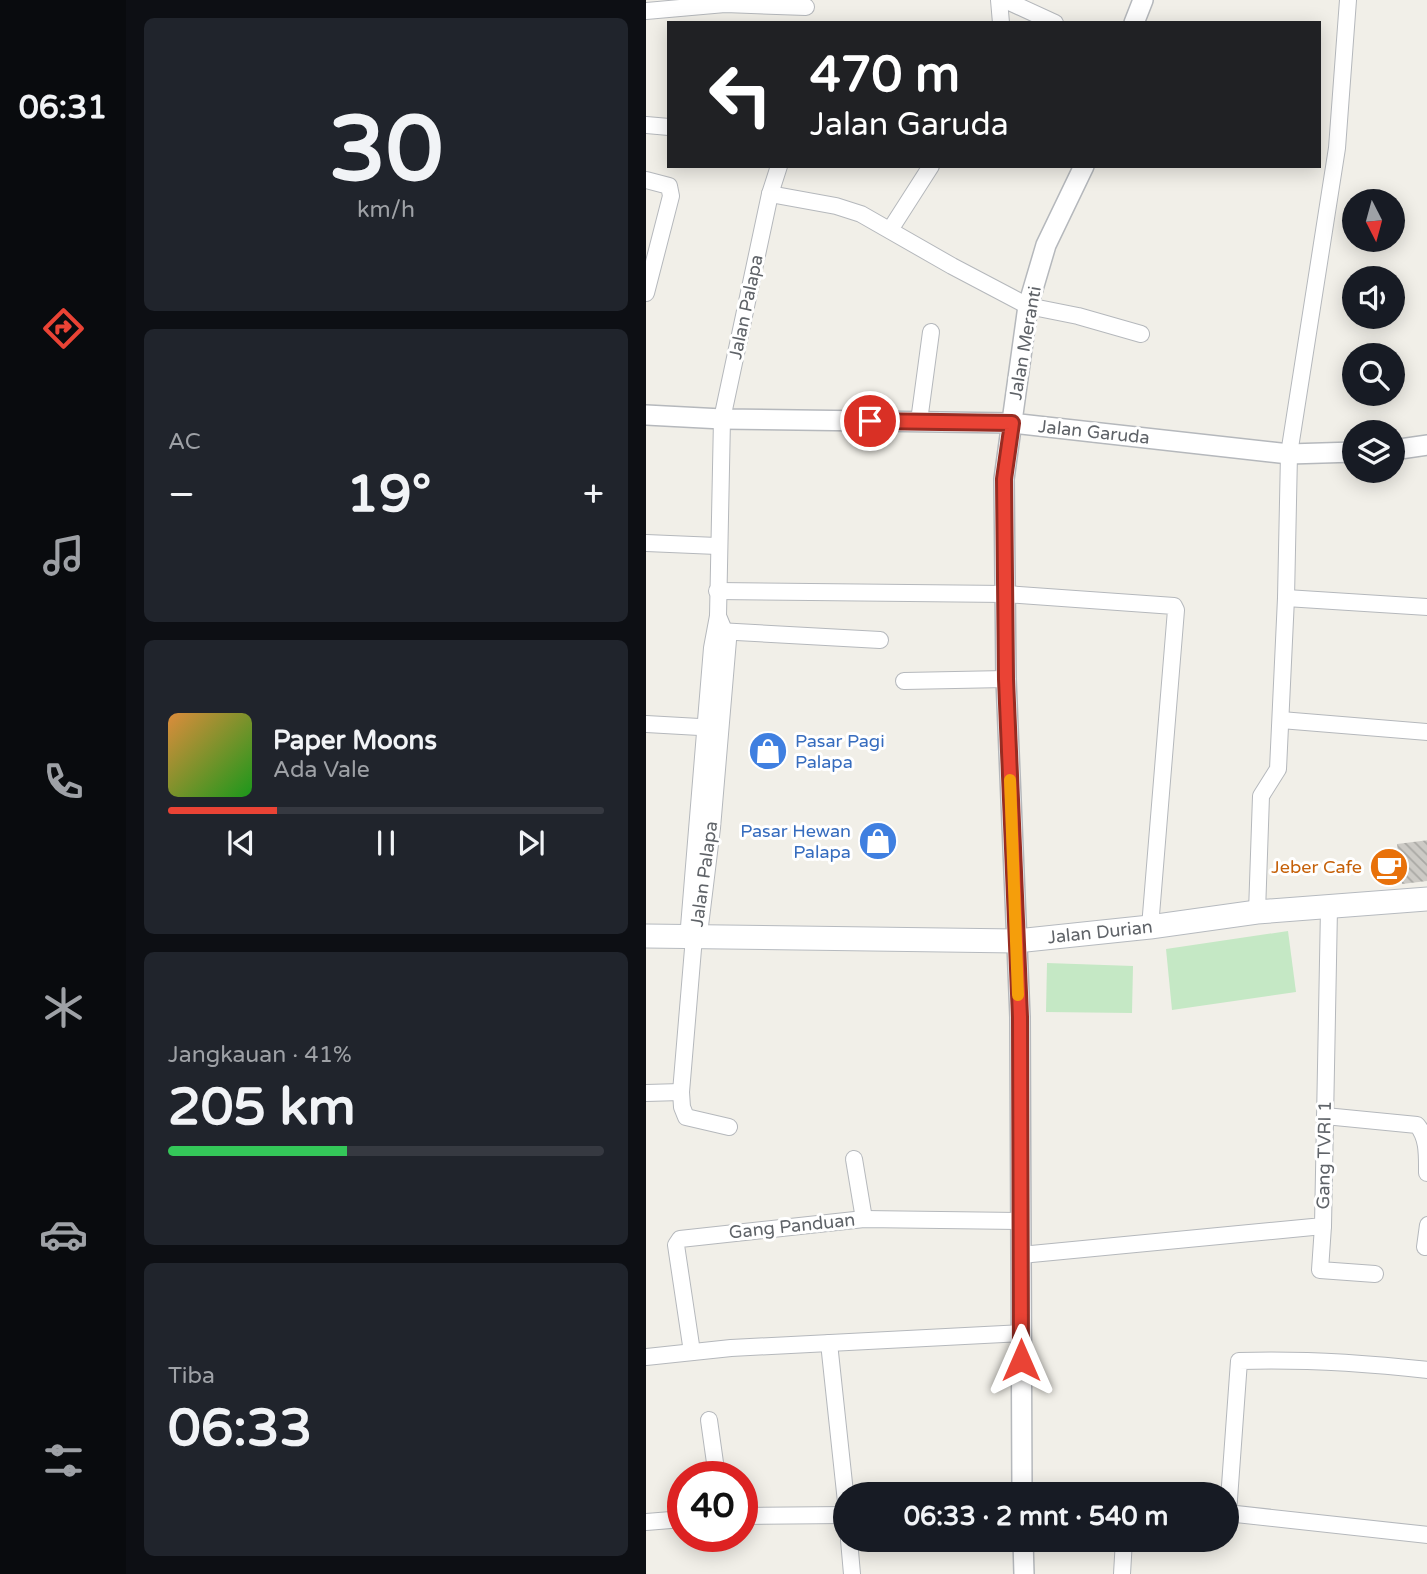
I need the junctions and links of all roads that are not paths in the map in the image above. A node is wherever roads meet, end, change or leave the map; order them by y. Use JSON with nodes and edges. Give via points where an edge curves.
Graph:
{"nodes":[{"id":1,"x":999,"y":0,"type":"edge"},
{"id":2,"x":1005,"y":0,"type":"edge"},
{"id":3,"x":1143,"y":0,"type":"edge"},
{"id":4,"x":1348,"y":0,"type":"edge"},
{"id":5,"x":806,"y":10,"type":"edge"},
{"id":6,"x":646,"y":11,"type":"edge"},
{"id":7,"x":1001,"y":21,"type":"edge"},
{"id":8,"x":1051,"y":21,"type":"edge"},
{"id":9,"x":1135,"y":21,"type":"edge"},
{"id":10,"x":646,"y":125,"type":"edge"},
{"id":11,"x":667,"y":127,"type":"edge"},
{"id":12,"x":778,"y":168,"type":"edge"},
{"id":13,"x":930,"y":168,"type":"edge"},
{"id":14,"x":1083,"y":168,"type":"edge"},
{"id":15,"x":646,"y":180,"type":"edge"},
{"id":16,"x":770,"y":194,"type":"junction"},
{"id":17,"x":890,"y":230,"type":"junction"},
{"id":18,"x":646,"y":293,"type":"edge"},
{"id":19,"x":1028,"y":306,"type":"junction"},
{"id":20,"x":931,"y":332,"type":"dead end"},
{"id":21,"x":1141,"y":334,"type":"dead end"},
{"id":22,"x":646,"y":415,"type":"edge"},
{"id":23,"x":722,"y":419,"type":"junction"},
{"id":24,"x":919,"y":421,"type":"junction"},
{"id":25,"x":1012,"y":423,"type":"junction"},
{"id":26,"x":1427,"y":445,"type":"edge"},
{"id":27,"x":1405,"y":448,"type":"edge"},
{"id":28,"x":1342,"y":452,"type":"edge"},
{"id":29,"x":1289,"y":454,"type":"junction"},
{"id":30,"x":646,"y":543,"type":"edge"},
{"id":31,"x":717,"y":546,"type":"junction"},
{"id":32,"x":717,"y":591,"type":"junction"},
{"id":33,"x":1006,"y":594,"type":"junction"},
{"id":34,"x":1286,"y":598,"type":"junction"},
{"id":35,"x":1427,"y":607,"type":"edge"},
{"id":36,"x":720,"y":626,"type":"junction"},
{"id":37,"x":880,"y":640,"type":"dead end"},
{"id":38,"x":1006,"y":679,"type":"junction"},
{"id":39,"x":904,"y":681,"type":"dead end"},
{"id":40,"x":1281,"y":720,"type":"junction"},
{"id":41,"x":646,"y":724,"type":"edge"},
{"id":42,"x":713,"y":728,"type":"junction"},
{"id":43,"x":1427,"y":732,"type":"edge"},
{"id":44,"x":1427,"y":899,"type":"edge"},
{"id":45,"x":1329,"y":908,"type":"junction"},
{"id":46,"x":1257,"y":912,"type":"junction"},
{"id":47,"x":1150,"y":927,"type":"junction"},
{"id":48,"x":646,"y":936,"type":"edge"},
{"id":49,"x":694,"y":937,"type":"junction"},
{"id":50,"x":1016,"y":941,"type":"junction"},
{"id":51,"x":681,"y":1092,"type":"junction"},
{"id":52,"x":646,"y":1093,"type":"edge"},
{"id":53,"x":1325,"y":1116,"type":"junction"},
{"id":54,"x":729,"y":1127,"type":"dead end"},
{"id":55,"x":854,"y":1159,"type":"dead end"},
{"id":56,"x":1427,"y":1173,"type":"edge"},
{"id":57,"x":864,"y":1219,"type":"junction"},
{"id":58,"x":1020,"y":1220,"type":"junction"},
{"id":59,"x":1427,"y":1225,"type":"edge"},
{"id":60,"x":1323,"y":1226,"type":"junction"},
{"id":61,"x":1425,"y":1247,"type":"dead end"},
{"id":62,"x":1021,"y":1255,"type":"junction"},
{"id":63,"x":1375,"y":1274,"type":"dead end"},
{"id":64,"x":1021,"y":1333,"type":"junction"},
{"id":65,"x":829,"y":1343,"type":"junction"},
{"id":66,"x":692,"y":1352,"type":"junction"},
{"id":67,"x":646,"y":1357,"type":"edge"},
{"id":68,"x":1427,"y":1370,"type":"edge"},
{"id":69,"x":709,"y":1420,"type":"dead end"},
{"id":70,"x":715,"y":1461,"type":"edge"},
{"id":71,"x":844,"y":1482,"type":"edge"},
{"id":72,"x":1022,"y":1482,"type":"edge"},
{"id":73,"x":1229,"y":1482,"type":"edge"},
{"id":74,"x":1239,"y":1514,"type":"edge"},
{"id":75,"x":833,"y":1515,"type":"edge"},
{"id":76,"x":758,"y":1516,"type":"edge"},
{"id":77,"x":667,"y":1520,"type":"edge"},
{"id":78,"x":646,"y":1522,"type":"edge"},
{"id":79,"x":1427,"y":1535,"type":"edge"},
{"id":80,"x":850,"y":1552,"type":"edge"},
{"id":81,"x":1023,"y":1552,"type":"edge"},
{"id":82,"x":1124,"y":1552,"type":"edge"},
{"id":83,"x":852,"y":1574,"type":"edge"},
{"id":84,"x":1024,"y":1574,"type":"edge"},
{"id":85,"x":1123,"y":1574,"type":"edge"}],
"edges":[{"from":1,"to":7,"type":"street"},
{"from":2,"to":8,"type":"street"},
{"from":3,"to":9,"type":"street"},
{"from":4,"to":29,"type":"street","via":[[1337,148]]},
{"from":5,"to":6,"type":"street","via":[[725,4]]},
{"from":10,"to":11,"type":"street"},
{"from":12,"to":16,"type":"street","name":"Jalan Palapa"},
{"from":13,"to":17,"type":"street"},
{"from":14,"to":19,"type":"street","name":"Jalan Meranti","via":[[1046,245]]},
{"from":15,"to":18,"type":"street","via":[[669,186],[671,196]]},
{"from":16,"to":17,"type":"street","via":[[836,206]]},
{"from":16,"to":23,"type":"street","name":"Jalan Palapa"},
{"from":17,"to":19,"type":"street"},
{"from":19,"to":21,"type":"street"},
{"from":19,"to":25,"type":"street","name":"Jalan Meranti"},
{"from":20,"to":24,"type":"street"},
{"from":22,"to":23,"type":"street","name":"Jalan Garuda"},
{"from":23,"to":24,"type":"street","name":"Jalan Garuda"},
{"from":23,"to":31,"type":"street","name":"Jalan Palapa"},
{"from":24,"to":25,"type":"street","name":"Jalan Garuda"},
{"from":25,"to":29,"type":"street","name":"Jalan Garuda"},
{"from":25,"to":33,"type":"street","name":"Jalan Meranti","via":[[1004,479]]},
{"from":26,"to":27,"type":"street"},
{"from":28,"to":29,"type":"street","name":"Jalan Garuda"},
{"from":29,"to":34,"type":"street"},
{"from":30,"to":31,"type":"street"},
{"from":31,"to":32,"type":"street","name":"Jalan Palapa"},
{"from":32,"to":33,"type":"street"},
{"from":32,"to":36,"type":"street","name":"Jalan Palapa"},
{"from":33,"to":38,"type":"street","name":"Jalan Meranti"},
{"from":33,"to":47,"type":"street","via":[[1159,604],[1176,610]]},
{"from":34,"to":35,"type":"street"},
{"from":34,"to":40,"type":"street"},
{"from":36,"to":37,"type":"street"},
{"from":36,"to":42,"type":"street","name":"Jalan Palapa"},
{"from":38,"to":39,"type":"street"},
{"from":38,"to":50,"type":"street","name":"Jalan Meranti"},
{"from":40,"to":43,"type":"street"},
{"from":40,"to":46,"type":"street","via":[[1278,769],[1261,796]]},
{"from":41,"to":42,"type":"street"},
{"from":42,"to":49,"type":"street","name":"Jalan Palapa","via":[[689,927]]},
{"from":44,"to":45,"type":"main road","name":"Jalan Durian"},
{"from":45,"to":46,"type":"main road","name":"Jalan Durian"},
{"from":45,"to":53,"type":"street","name":"Gang TVRI 1"},
{"from":46,"to":47,"type":"main road","name":"Jalan Durian"},
{"from":47,"to":50,"type":"main road","name":"Jalan Durian"},
{"from":48,"to":49,"type":"main road","name":"Jalan Durian"},
{"from":49,"to":50,"type":"main road","name":"Jalan Durian"},
{"from":49,"to":51,"type":"street","name":"Jalan Palapa"},
{"from":50,"to":58,"type":"street","name":"Jalan Meranti"},
{"from":51,"to":52,"type":"street"},
{"from":51,"to":54,"type":"street","via":[[686,1117]]},
{"from":53,"to":56,"type":"street","via":[[1417,1125],[1427,1143]]},
{"from":53,"to":60,"type":"street","name":"Gang TVRI 1"},
{"from":55,"to":57,"type":"street"},
{"from":57,"to":58,"type":"street","name":"Gang Panduan"},
{"from":57,"to":66,"type":"street","name":"Gang Panduan","via":[[680,1239],[676,1245]]},
{"from":58,"to":62,"type":"street","name":"Jalan Meranti"},
{"from":59,"to":61,"type":"street"},
{"from":60,"to":62,"type":"street","name":"Gang TVRI 1"},
{"from":60,"to":63,"type":"street","via":[[1320,1270]]},
{"from":62,"to":64,"type":"street","name":"Jalan Meranti"},
{"from":64,"to":65,"type":"street"},
{"from":64,"to":72,"type":"street","name":"Jalan Meranti"},
{"from":65,"to":66,"type":"street"},
{"from":65,"to":71,"type":"street"},
{"from":66,"to":67,"type":"street"},
{"from":68,"to":73,"type":"street","via":[[1239,1361]]},
{"from":69,"to":70,"type":"street"},
{"from":74,"to":79,"type":"street"},
{"from":75,"to":76,"type":"street"},
{"from":77,"to":78,"type":"street"},
{"from":80,"to":83,"type":"street"},
{"from":81,"to":84,"type":"street"},
{"from":82,"to":85,"type":"street"}]}
